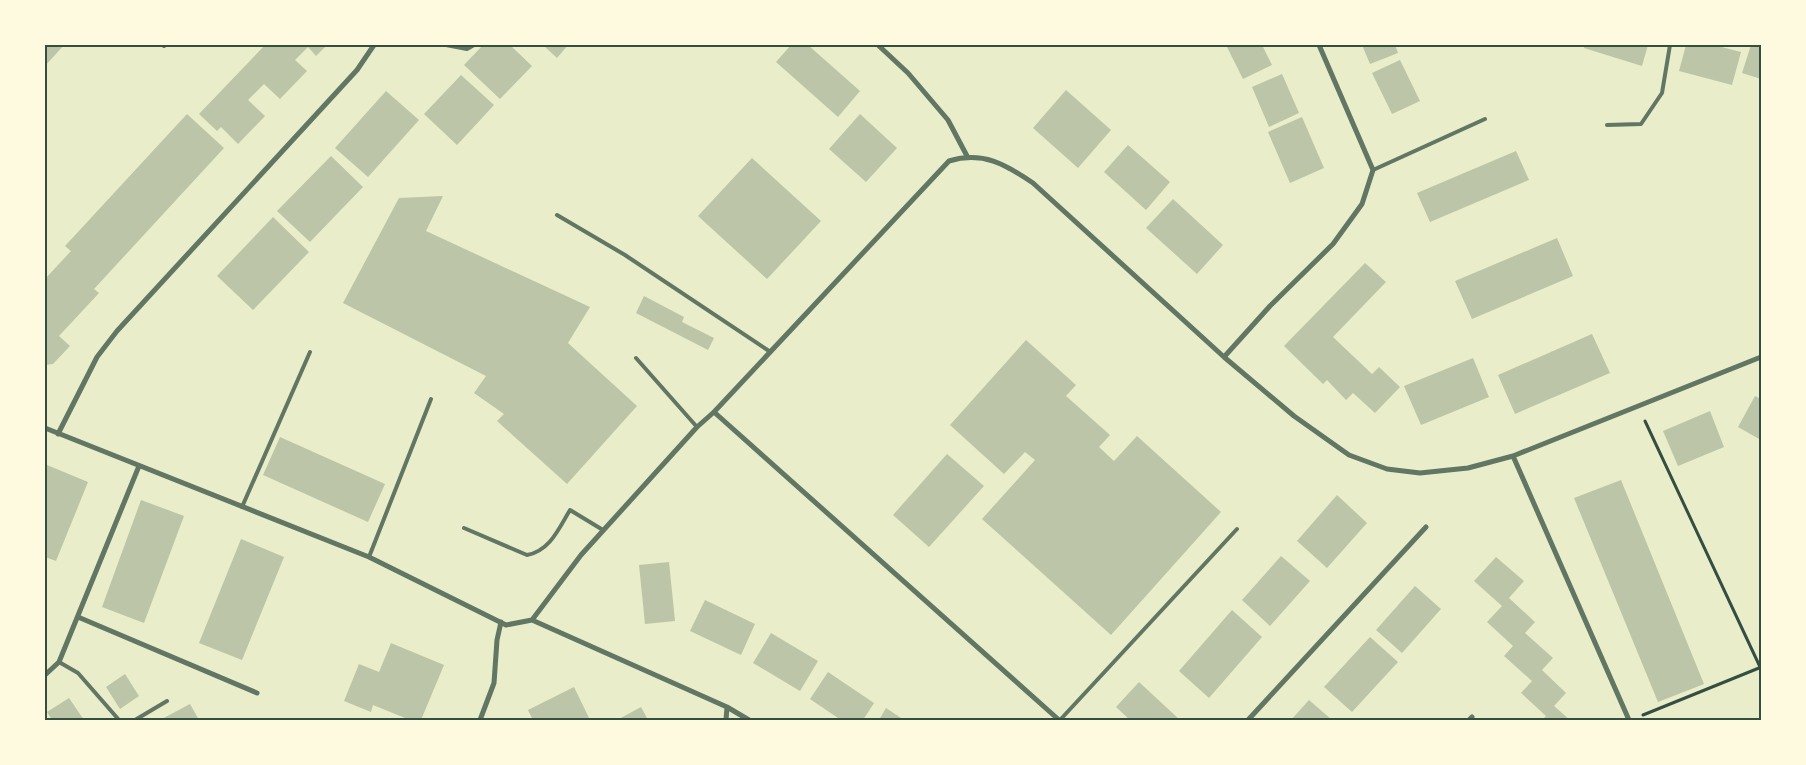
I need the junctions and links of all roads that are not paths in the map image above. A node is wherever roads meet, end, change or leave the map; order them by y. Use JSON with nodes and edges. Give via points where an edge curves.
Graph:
{"nodes":[{"id":1,"x":374,"y":45,"type":"edge"},
{"id":2,"x":446,"y":45,"type":"edge"},
{"id":3,"x":474,"y":45,"type":"edge"},
{"id":4,"x":878,"y":45,"type":"edge"},
{"id":5,"x":1318,"y":45,"type":"edge"},
{"id":6,"x":1670,"y":45,"type":"edge"},
{"id":7,"x":1485,"y":119,"type":"dead end"},
{"id":8,"x":1607,"y":125,"type":"dead end"},
{"id":9,"x":967,"y":156,"type":"junction"},
{"id":10,"x":1372,"y":170,"type":"junction"},
{"id":11,"x":557,"y":215,"type":"dead end"},
{"id":12,"x":770,"y":351,"type":"junction"},
{"id":13,"x":310,"y":352,"type":"dead end"},
{"id":14,"x":1224,"y":357,"type":"junction"},
{"id":15,"x":1761,"y":357,"type":"edge"},
{"id":16,"x":636,"y":358,"type":"dead end"},
{"id":17,"x":431,"y":399,"type":"dead end"},
{"id":18,"x":714,"y":412,"type":"junction"},
{"id":19,"x":697,"y":427,"type":"junction"},
{"id":20,"x":45,"y":428,"type":"edge"},
{"id":21,"x":58,"y":434,"type":"junction"},
{"id":22,"x":1513,"y":456,"type":"junction"},
{"id":23,"x":139,"y":466,"type":"junction"},
{"id":24,"x":242,"y":507,"type":"junction"},
{"id":25,"x":1426,"y":527,"type":"dead end"},
{"id":26,"x":464,"y":528,"type":"dead end"},
{"id":27,"x":1237,"y":528,"type":"dead end"},
{"id":28,"x":603,"y":530,"type":"junction"},
{"id":29,"x":369,"y":557,"type":"junction"},
{"id":30,"x":78,"y":617,"type":"junction"},
{"id":31,"x":532,"y":620,"type":"junction"},
{"id":32,"x":501,"y":622,"type":"junction"},
{"id":33,"x":59,"y":662,"type":"junction"},
{"id":34,"x":45,"y":675,"type":"edge"},
{"id":35,"x":257,"y":693,"type":"dead end"},
{"id":36,"x":167,"y":701,"type":"dead end"},
{"id":37,"x":727,"y":707,"type":"junction"},
{"id":38,"x":119,"y":720,"type":"edge"},
{"id":39,"x":135,"y":720,"type":"edge"},
{"id":40,"x":480,"y":720,"type":"edge"},
{"id":41,"x":726,"y":720,"type":"edge"},
{"id":42,"x":749,"y":720,"type":"edge"},
{"id":43,"x":1059,"y":720,"type":"edge"},
{"id":44,"x":1248,"y":720,"type":"edge"},
{"id":45,"x":1629,"y":720,"type":"edge"}],
"edges":[{"from":1,"to":21,"type":"street","via":[[357,70],[117,331],[97,356]]},
{"from":2,"to":3,"type":"lane","via":[[467,49]]},
{"from":4,"to":9,"type":"street","via":[[908,73],[948,120]]},
{"from":5,"to":10,"type":"street"},
{"from":6,"to":8,"type":"lane","via":[[1662,93],[1641,124]]},
{"from":7,"to":10,"type":"lane"},
{"from":9,"to":12,"type":"street","via":[[948,161]]},
{"from":9,"to":14,"type":"street","via":[[1006,164],[1033,183]]},
{"from":10,"to":14,"type":"street","via":[[1362,204],[1333,244]]},
{"from":11,"to":12,"type":"lane"},
{"from":12,"to":18,"type":"street"},
{"from":13,"to":24,"type":"lane"},
{"from":14,"to":22,"type":"street","via":[[1294,416],[1349,455],[1387,469],[1420,473],[1468,468]]},
{"from":15,"to":22,"type":"street"},
{"from":16,"to":19,"type":"lane"},
{"from":17,"to":29,"type":"lane"},
{"from":18,"to":19,"type":"street"},
{"from":18,"to":43,"type":"street"},
{"from":19,"to":28,"type":"street"},
{"from":20,"to":21,"type":"street"},
{"from":21,"to":23,"type":"street"},
{"from":22,"to":45,"type":"street"},
{"from":23,"to":24,"type":"street"},
{"from":23,"to":30,"type":"street"},
{"from":24,"to":29,"type":"street"},
{"from":25,"to":44,"type":"street"},
{"from":26,"to":28,"type":"lane","via":[[527,555],[536,554],[548,544],[570,510]]},
{"from":27,"to":43,"type":"lane"},
{"from":28,"to":31,"type":"street"},
{"from":29,"to":32,"type":"street"},
{"from":30,"to":33,"type":"street"},
{"from":30,"to":35,"type":"street"},
{"from":31,"to":32,"type":"street"},
{"from":31,"to":37,"type":"street"},
{"from":32,"to":40,"type":"street","via":[[494,683]]},
{"from":33,"to":34,"type":"street"},
{"from":33,"to":38,"type":"lane","via":[[83,678]]},
{"from":36,"to":39,"type":"lane"},
{"from":37,"to":41,"type":"street"},
{"from":37,"to":42,"type":"street"}]}
